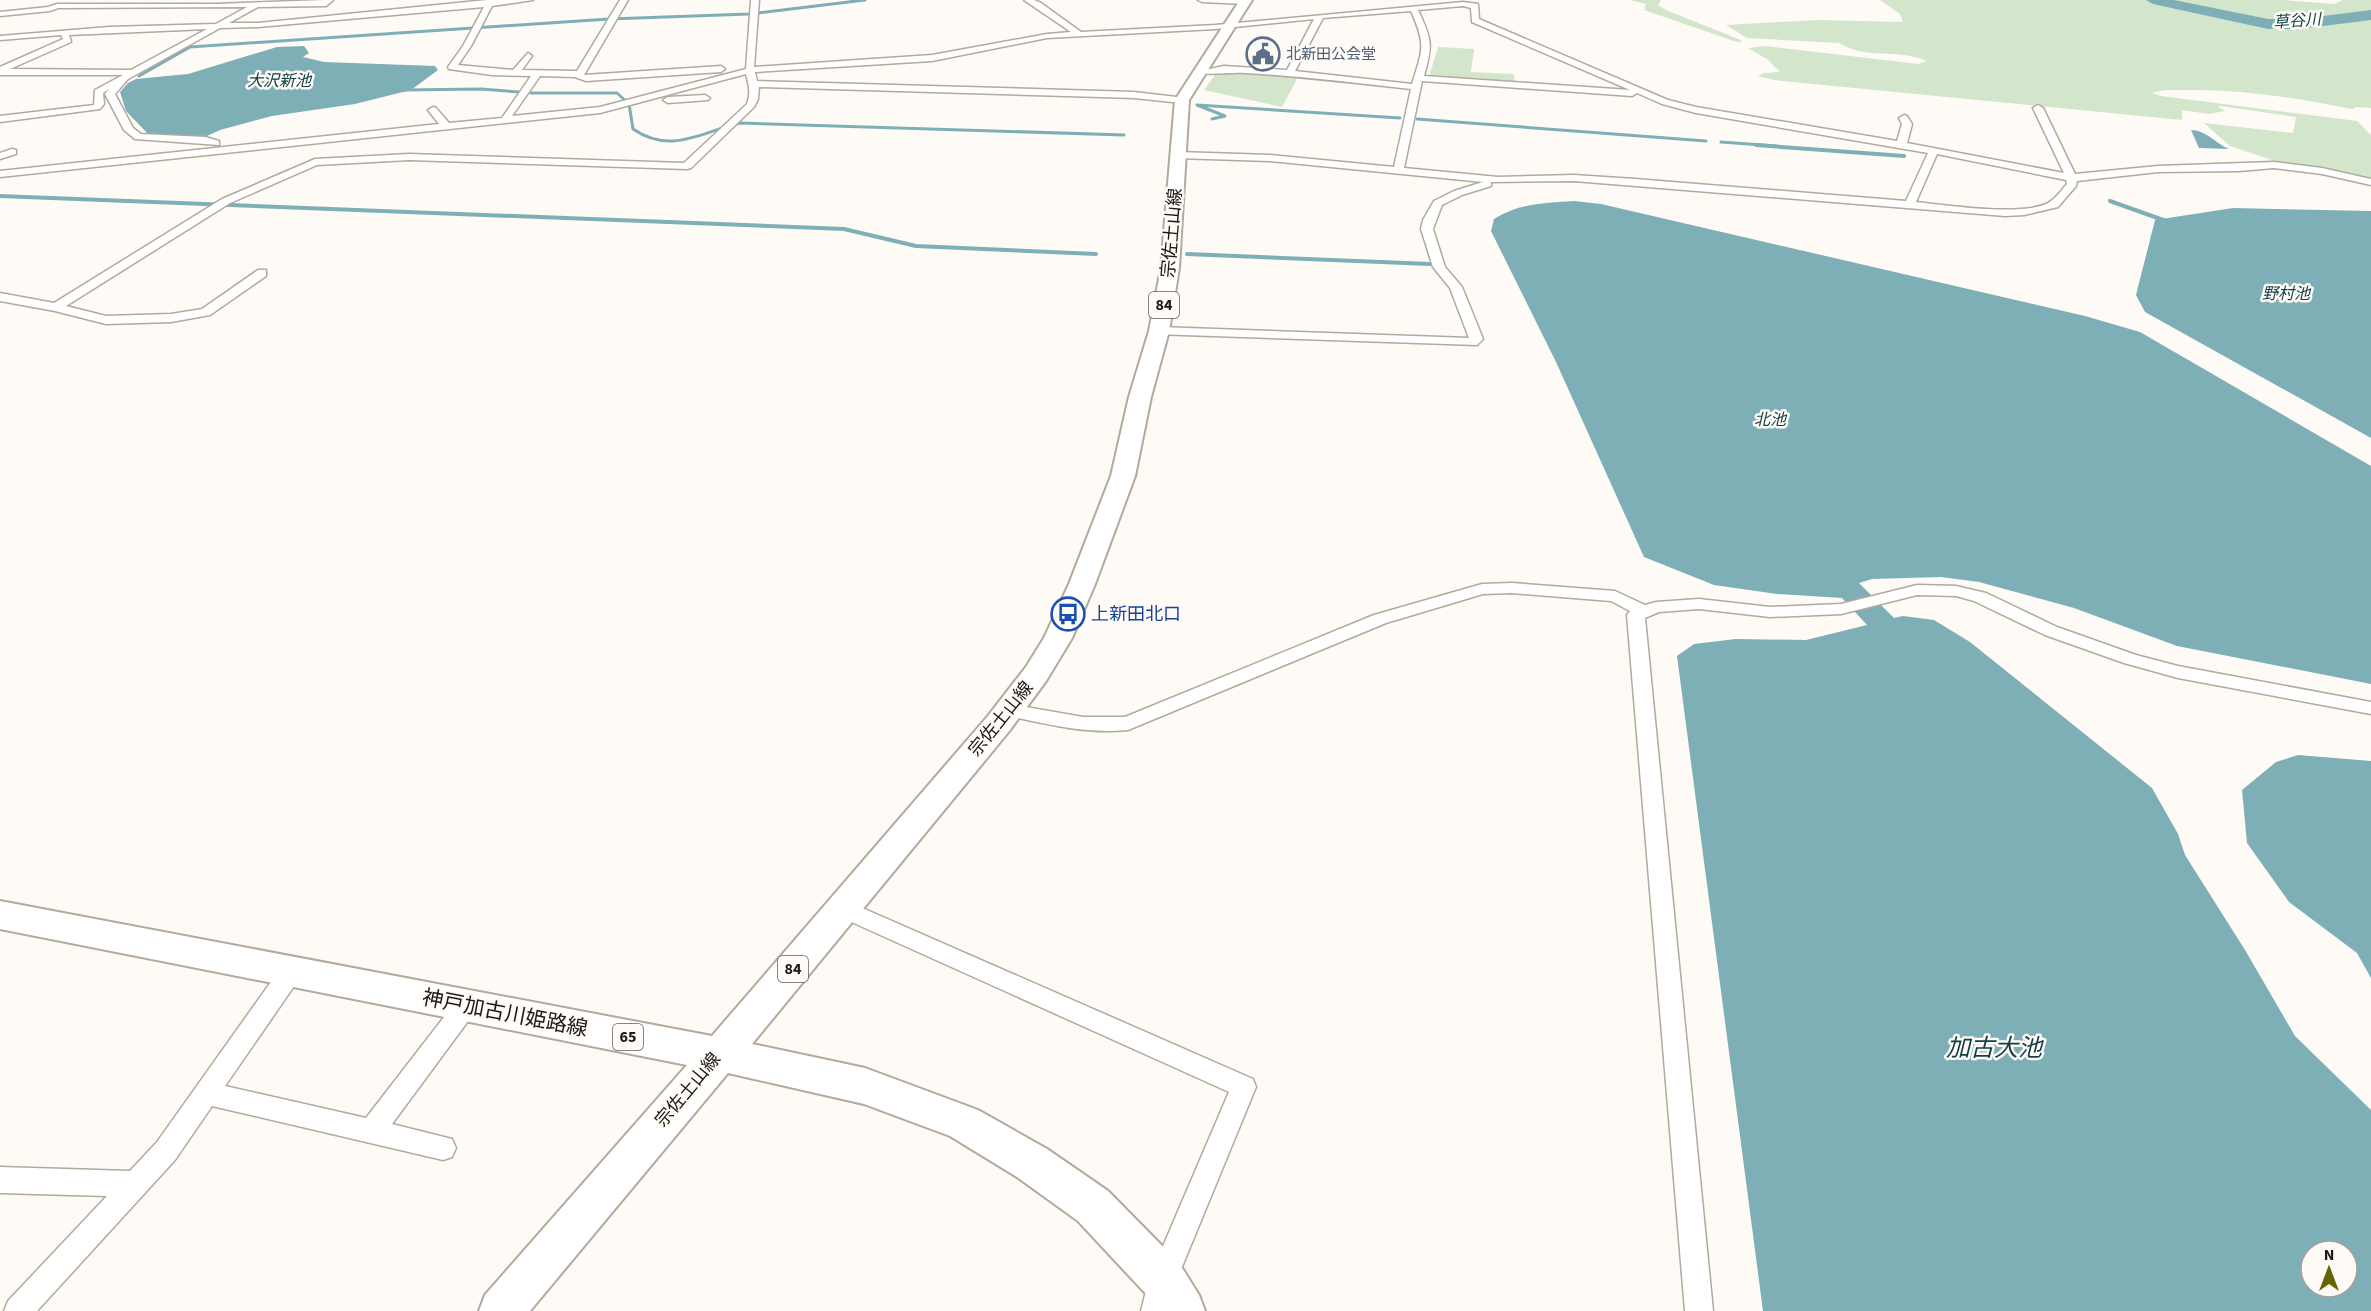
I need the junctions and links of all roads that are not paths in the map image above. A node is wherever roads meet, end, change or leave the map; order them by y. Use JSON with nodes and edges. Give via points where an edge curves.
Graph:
{"nodes":[{"id":1,"x":329,"y":0,"type":"edge"},
{"id":2,"x":530,"y":0,"type":"edge"},
{"id":3,"x":624,"y":0,"type":"edge"},
{"id":4,"x":755,"y":0,"type":"edge"},
{"id":5,"x":1028,"y":0,"type":"edge"},
{"id":6,"x":1202,"y":0,"type":"edge"},
{"id":7,"x":1246,"y":1,"type":"edge"},
{"id":8,"x":490,"y":2,"type":"edge"},
{"id":9,"x":258,"y":4,"type":"junction"},
{"id":10,"x":1414,"y":9,"type":"junction"},
{"id":11,"x":0,"y":14,"type":"edge"},
{"id":12,"x":239,"y":15,"type":"junction"},
{"id":13,"x":273,"y":15,"type":"dead end"},
{"id":14,"x":195,"y":16,"type":"dead end"},
{"id":15,"x":1320,"y":16,"type":"junction"},
{"id":16,"x":1230,"y":25,"type":"junction"},
{"id":17,"x":221,"y":26,"type":"junction"},
{"id":18,"x":69,"y":34,"type":"junction"},
{"id":19,"x":1079,"y":34,"type":"junction"},
{"id":20,"x":203,"y":35,"type":"junction"},
{"id":21,"x":242,"y":35,"type":"dead end"},
{"id":22,"x":158,"y":36,"type":"dead end"},
{"id":23,"x":0,"y":38,"type":"edge"},
{"id":24,"x":528,"y":56,"type":"dead end"},
{"id":25,"x":751,"y":69,"type":"junction"},
{"id":26,"x":0,"y":71,"type":"edge"},
{"id":27,"x":135,"y":72,"type":"junction"},
{"id":28,"x":492,"y":72,"type":"junction"},
{"id":29,"x":516,"y":72,"type":"junction"},
{"id":30,"x":1199,"y":72,"type":"junction"},
{"id":31,"x":537,"y":74,"type":"junction"},
{"id":32,"x":579,"y":74,"type":"junction"},
{"id":33,"x":1289,"y":74,"type":"junction"},
{"id":34,"x":482,"y":82,"type":"dead end"},
{"id":35,"x":1418,"y":83,"type":"junction"},
{"id":36,"x":755,"y":84,"type":"junction"},
{"id":37,"x":1646,"y":94,"type":"junction"},
{"id":38,"x":705,"y":98,"type":"dead end"},
{"id":39,"x":1182,"y":99,"type":"junction"},
{"id":40,"x":634,"y":101,"type":"junction"},
{"id":41,"x":2038,"y":108,"type":"dead end"},
{"id":42,"x":433,"y":110,"type":"dead end"},
{"id":43,"x":1904,"y":118,"type":"dead end"},
{"id":44,"x":0,"y":119,"type":"edge"},
{"id":45,"x":505,"y":120,"type":"junction"},
{"id":46,"x":445,"y":125,"type":"junction"},
{"id":47,"x":353,"y":135,"type":"junction"},
{"id":48,"x":1901,"y":145,"type":"junction"},
{"id":49,"x":212,"y":150,"type":"junction"},
{"id":50,"x":1934,"y":151,"type":"junction"},
{"id":51,"x":12,"y":152,"type":"dead end"},
{"id":52,"x":1177,"y":155,"type":"junction"},
{"id":53,"x":0,"y":156,"type":"edge"},
{"id":54,"x":315,"y":162,"type":"junction"},
{"id":55,"x":1398,"y":171,"type":"junction"},
{"id":56,"x":0,"y":174,"type":"edge"},
{"id":57,"x":2071,"y":178,"type":"junction"},
{"id":58,"x":1498,"y":180,"type":"junction"},
{"id":59,"x":2371,"y":182,"type":"edge"},
{"id":60,"x":1909,"y":206,"type":"junction"},
{"id":61,"x":262,"y":273,"type":"dead end"},
{"id":62,"x":3,"y":299,"type":"edge"},
{"id":63,"x":56,"y":307,"type":"junction"},
{"id":64,"x":1159,"y":331,"type":"junction"},
{"id":65,"x":1644,"y":612,"type":"junction"},
{"id":66,"x":2371,"y":708,"type":"edge"},
{"id":67,"x":1009,"y":710,"type":"junction"},
{"id":68,"x":844,"y":909,"type":"junction"},
{"id":69,"x":0,"y":915,"type":"edge"},
{"id":70,"x":291,"y":972,"type":"junction"},
{"id":71,"x":466,"y":1006,"type":"junction"},
{"id":72,"x":719,"y":1054,"type":"junction"},
{"id":73,"x":205,"y":1093,"type":"junction"},
{"id":74,"x":372,"y":1131,"type":"junction"},
{"id":75,"x":443,"y":1148,"type":"dead end"},
{"id":76,"x":0,"y":1180,"type":"edge"},
{"id":77,"x":135,"y":1185,"type":"junction"},
{"id":78,"x":1159,"y":1295,"type":"edge"},
{"id":79,"x":18,"y":1311,"type":"edge"},
{"id":80,"x":501,"y":1311,"type":"edge"},
{"id":81,"x":1183,"y":1311,"type":"edge"},
{"id":82,"x":1699,"y":1311,"type":"edge"}],
"edges":[{"from":1,"to":9,"type":"street","via":[[326,4]]},
{"from":2,"to":8,"type":"street"},
{"from":3,"to":32,"type":"street"},
{"from":4,"to":25,"type":"street"},
{"from":5,"to":19,"type":"street"},
{"from":6,"to":7,"type":"street"},
{"from":7,"to":16,"type":"main road","name":"宗佐土山線","number":"84"},
{"from":8,"to":17,"type":"street"},
{"from":8,"to":28,"type":"street","via":[[452,68]]},
{"from":9,"to":11,"type":"street","via":[[57,6]]},
{"from":9,"to":12,"type":"street"},
{"from":10,"to":15,"type":"street"},
{"from":10,"to":35,"type":"street","via":[[1426,36]]},
{"from":10,"to":37,"type":"street","via":[[1475,6],[1475,20]]},
{"from":12,"to":13,"type":"street"},
{"from":12,"to":14,"type":"street"},
{"from":12,"to":17,"type":"street"},
{"from":15,"to":16,"type":"street"},
{"from":15,"to":33,"type":"street"},
{"from":16,"to":19,"type":"street"},
{"from":16,"to":30,"type":"main road","name":"宗佐土山線","number":"84"},
{"from":17,"to":18,"type":"street"},
{"from":17,"to":20,"type":"street"},
{"from":18,"to":23,"type":"street"},
{"from":18,"to":26,"type":"street","via":[[68,40]]},
{"from":19,"to":25,"type":"street","via":[[1034,38],[932,58]]},
{"from":20,"to":21,"type":"street"},
{"from":20,"to":22,"type":"street"},
{"from":20,"to":27,"type":"street"},
{"from":24,"to":29,"type":"street"},
{"from":25,"to":32,"type":"street","via":[[613,78],[586,78]]},
{"from":25,"to":36,"type":"street"},
{"from":25,"to":40,"type":"street"},
{"from":26,"to":27,"type":"street"},
{"from":27,"to":44,"type":"street","via":[[98,92],[97,107]]},
{"from":27,"to":49,"type":"street","via":[[110,94],[129,130],[146,139],[205,140],[215,143]]},
{"from":28,"to":29,"type":"street"},
{"from":28,"to":34,"type":"street"},
{"from":29,"to":31,"type":"street"},
{"from":30,"to":33,"type":"street","via":[[1224,69]]},
{"from":30,"to":39,"type":"main road","name":"宗佐土山線","number":"84"},
{"from":31,"to":32,"type":"street"},
{"from":31,"to":45,"type":"street"},
{"from":33,"to":35,"type":"street"},
{"from":35,"to":37,"type":"street"},
{"from":35,"to":55,"type":"street"},
{"from":36,"to":39,"type":"street"},
{"from":36,"to":54,"type":"street","via":[[755,97],[750,105],[687,166],[410,157]]},
{"from":37,"to":48,"type":"street","via":[[1705,112]]},
{"from":38,"to":40,"type":"street"},
{"from":39,"to":52,"type":"main road","name":"宗佐土山線","number":"84"},
{"from":40,"to":45,"type":"street","via":[[600,110]]},
{"from":41,"to":57,"type":"street"},
{"from":42,"to":46,"type":"street"},
{"from":43,"to":48,"type":"street","via":[[1907,124]]},
{"from":45,"to":46,"type":"street"},
{"from":46,"to":47,"type":"street"},
{"from":47,"to":49,"type":"street"},
{"from":47,"to":54,"type":"street"},
{"from":48,"to":50,"type":"street"},
{"from":49,"to":56,"type":"street"},
{"from":50,"to":57,"type":"street"},
{"from":50,"to":60,"type":"street"},
{"from":51,"to":53,"type":"street"},
{"from":52,"to":55,"type":"street"},
{"from":52,"to":64,"type":"main road","name":"宗佐土山線","number":"84","via":[[1170,268]]},
{"from":54,"to":63,"type":"street","via":[[226,201]]},
{"from":55,"to":58,"type":"street"},
{"from":57,"to":59,"type":"street","via":[[2158,169],[2274,165]]},
{"from":57,"to":60,"type":"street","via":[[2072,184],[2054,205],[2024,212]]},
{"from":58,"to":60,"type":"street","via":[[1602,179]]},
{"from":58,"to":64,"type":"street","via":[[1438,203],[1427,229],[1439,267],[1456,287],[1476,339],[1472,342]]},
{"from":61,"to":63,"type":"street","via":[[206,312],[171,318],[106,320]]},
{"from":62,"to":63,"type":"street"},
{"from":64,"to":67,"type":"main road","name":"宗佐土山線","number":"84","via":[[1123,476],[1082,584],[1058,638]]},
{"from":65,"to":66,"type":"street","via":[[1656,607],[1699,604],[1770,612],[1841,609],[1917,590],[1956,591],[1980,597],[2051,631],[2130,659],[2178,672]]},
{"from":65,"to":67,"type":"street","via":[[1615,596],[1512,588],[1482,590],[1380,619],[1128,723],[1088,726]]},
{"from":65,"to":82,"type":"street","via":[[1636,615]]},
{"from":67,"to":68,"type":"main road","name":"宗佐土山線","number":"84"},
{"from":68,"to":72,"type":"main road","name":"宗佐土山線","number":"84"},
{"from":68,"to":78,"type":"street","via":[[1244,1088]]},
{"from":69,"to":70,"type":"main road","name":"神戸加古川姫路線","number":"65"},
{"from":70,"to":71,"type":"main road","name":"神戸加古川姫路線","number":"65"},
{"from":70,"to":73,"type":"street"},
{"from":71,"to":72,"type":"main road","name":"神戸加古川姫路線","number":"65"},
{"from":71,"to":74,"type":"street"},
{"from":72,"to":78,"type":"main road","name":"神戸加古川姫路線","number":"65","via":[[865,1086],[964,1123],[1032,1163],[1093,1206]]},
{"from":72,"to":80,"type":"main road","name":"宗佐土山線","number":"84"},
{"from":73,"to":74,"type":"street"},
{"from":73,"to":77,"type":"street","via":[[166,1150]]},
{"from":74,"to":75,"type":"street"},
{"from":76,"to":77,"type":"street"},
{"from":77,"to":79,"type":"street"},
{"from":78,"to":81,"type":"main road","name":"神戸加古川姫路線","number":"65"}]}
